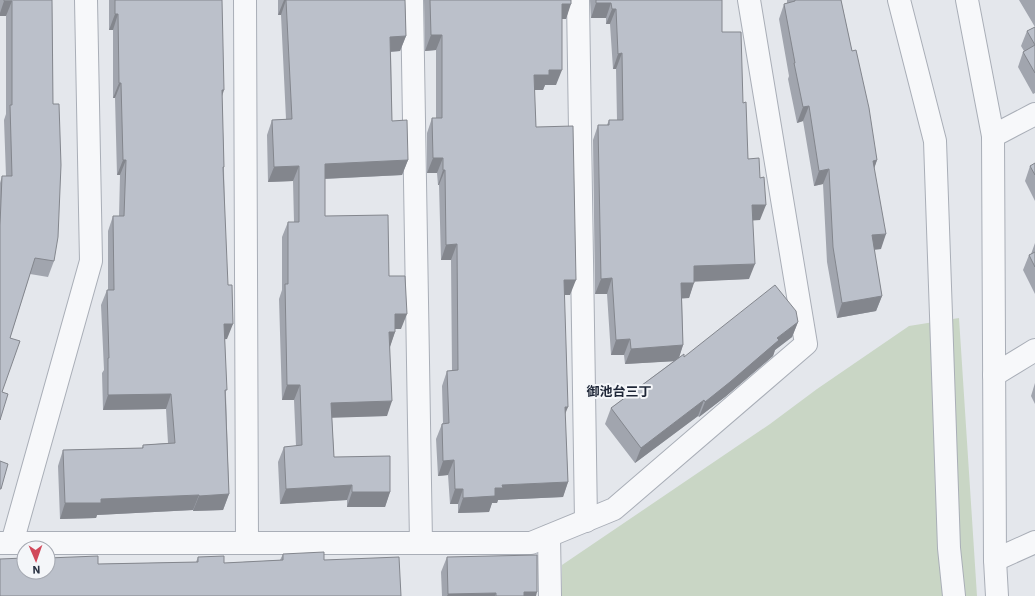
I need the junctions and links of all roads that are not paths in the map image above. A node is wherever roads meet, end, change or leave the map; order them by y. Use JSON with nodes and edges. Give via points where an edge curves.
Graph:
{"nodes":[{"id":1,"x":86,"y":0,"type":"edge"},
{"id":2,"x":246,"y":0,"type":"edge"},
{"id":3,"x":412,"y":0,"type":"edge"},
{"id":4,"x":578,"y":0,"type":"edge"},
{"id":5,"x":749,"y":0,"type":"edge"},
{"id":6,"x":899,"y":0,"type":"edge"},
{"id":7,"x":967,"y":0,"type":"edge"},
{"id":8,"x":1035,"y":114,"type":"edge"},
{"id":9,"x":993,"y":136,"type":"junction"},
{"id":10,"x":1035,"y":350,"type":"edge"},
{"id":11,"x":994,"y":375,"type":"junction"},
{"id":12,"x":586,"y":521,"type":"junction"},
{"id":13,"x":549,"y":536,"type":"junction"},
{"id":14,"x":1035,"y":542,"type":"edge"},
{"id":15,"x":6,"y":543,"type":"edge"},
{"id":16,"x":247,"y":543,"type":"junction"},
{"id":17,"x":421,"y":543,"type":"junction"},
{"id":18,"x":994,"y":560,"type":"junction"},
{"id":19,"x":550,"y":596,"type":"edge"},
{"id":20,"x":954,"y":596,"type":"edge"},
{"id":21,"x":997,"y":596,"type":"edge"}],
"edges":[{"from":1,"to":15,"type":"street","via":[[91,261]]},
{"from":2,"to":16,"type":"street"},
{"from":3,"to":17,"type":"street"},
{"from":4,"to":12,"type":"street"},
{"from":5,"to":12,"type":"street","via":[[806,344],[614,509]]},
{"from":6,"to":20,"type":"street","via":[[935,141],[949,548]]},
{"from":7,"to":9,"type":"street"},
{"from":8,"to":9,"type":"street"},
{"from":9,"to":11,"type":"street"},
{"from":10,"to":11,"type":"street"},
{"from":11,"to":18,"type":"street"},
{"from":12,"to":13,"type":"street"},
{"from":13,"to":17,"type":"street","via":[[531,543]]},
{"from":13,"to":19,"type":"street"},
{"from":14,"to":18,"type":"street"},
{"from":15,"to":16,"type":"street"},
{"from":16,"to":17,"type":"street"},
{"from":18,"to":21,"type":"street"}]}
